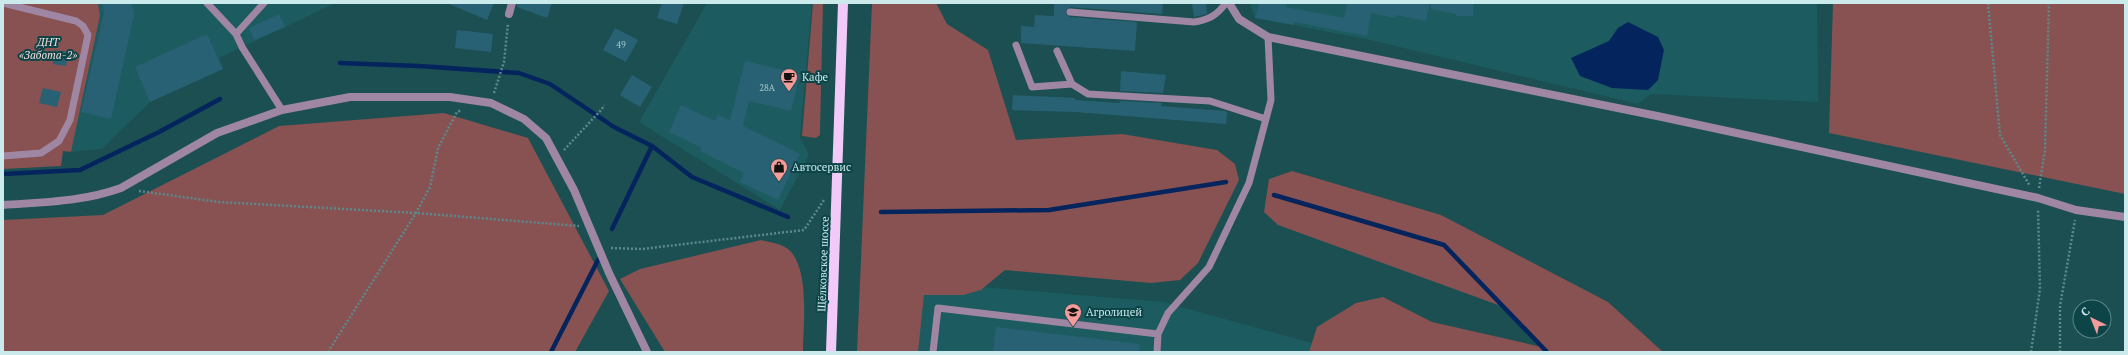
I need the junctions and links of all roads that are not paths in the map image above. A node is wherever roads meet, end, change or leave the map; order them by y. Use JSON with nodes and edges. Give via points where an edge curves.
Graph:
{"nodes":[{"id":1,"x":3,"y":3,"type":"edge"},
{"id":2,"x":208,"y":3,"type":"edge"},
{"id":3,"x":264,"y":3,"type":"edge"},
{"id":4,"x":512,"y":3,"type":"edge"},
{"id":5,"x":843,"y":3,"type":"edge"},
{"id":6,"x":1227,"y":3,"type":"edge"},
{"id":7,"x":1070,"y":12,"type":"dead end"},
{"id":8,"x":508,"y":14,"type":"road end"},
{"id":9,"x":236,"y":34,"type":"junction"},
{"id":10,"x":1268,"y":37,"type":"junction"},
{"id":11,"x":1016,"y":45,"type":"dead end"},
{"id":12,"x":1057,"y":51,"type":"dead end"},
{"id":13,"x":1072,"y":84,"type":"junction"},
{"id":14,"x":282,"y":110,"type":"junction"},
{"id":15,"x":1266,"y":119,"type":"junction"},
{"id":16,"x":3,"y":156,"type":"edge"},
{"id":17,"x":3,"y":205,"type":"edge"},
{"id":18,"x":2125,"y":216,"type":"edge"},
{"id":19,"x":1158,"y":334,"type":"junction"},
{"id":20,"x":647,"y":352,"type":"edge"},
{"id":21,"x":831,"y":352,"type":"edge"},
{"id":22,"x":933,"y":352,"type":"edge"},
{"id":23,"x":1157,"y":352,"type":"edge"}],
"edges":[{"from":1,"to":16,"type":"lane","via":[[76,21],[83,26],[88,36],[70,120],[59,141],[41,153]]},
{"from":2,"to":9,"type":"lane"},
{"from":3,"to":9,"type":"lane"},
{"from":4,"to":8,"type":"street"},
{"from":5,"to":21,"type":"main road","name":"Щёлковское шоссе"},
{"from":6,"to":7,"type":"lane","via":[[1207,20],[1194,22]]},
{"from":6,"to":10,"type":"street","via":[[1239,19]]},
{"from":9,"to":14,"type":"lane"},
{"from":10,"to":15,"type":"lane","via":[[1271,100]]},
{"from":10,"to":18,"type":"street","via":[[1662,117],[2038,198],[2076,210]]},
{"from":11,"to":13,"type":"lane","via":[[1032,87]]},
{"from":12,"to":13,"type":"lane"},
{"from":13,"to":15,"type":"lane","via":[[1088,94],[1210,101]]},
{"from":14,"to":17,"type":"street","via":[[217,134],[121,188],[78,200]]},
{"from":14,"to":20,"type":"street","via":[[350,97],[450,97],[492,103],[524,119],[546,138],[574,190]]},
{"from":15,"to":19,"type":"lane","via":[[1249,183],[1209,268],[1168,313]]},
{"from":19,"to":22,"type":"lane","via":[[938,308]]},
{"from":19,"to":23,"type":"lane"}]}
